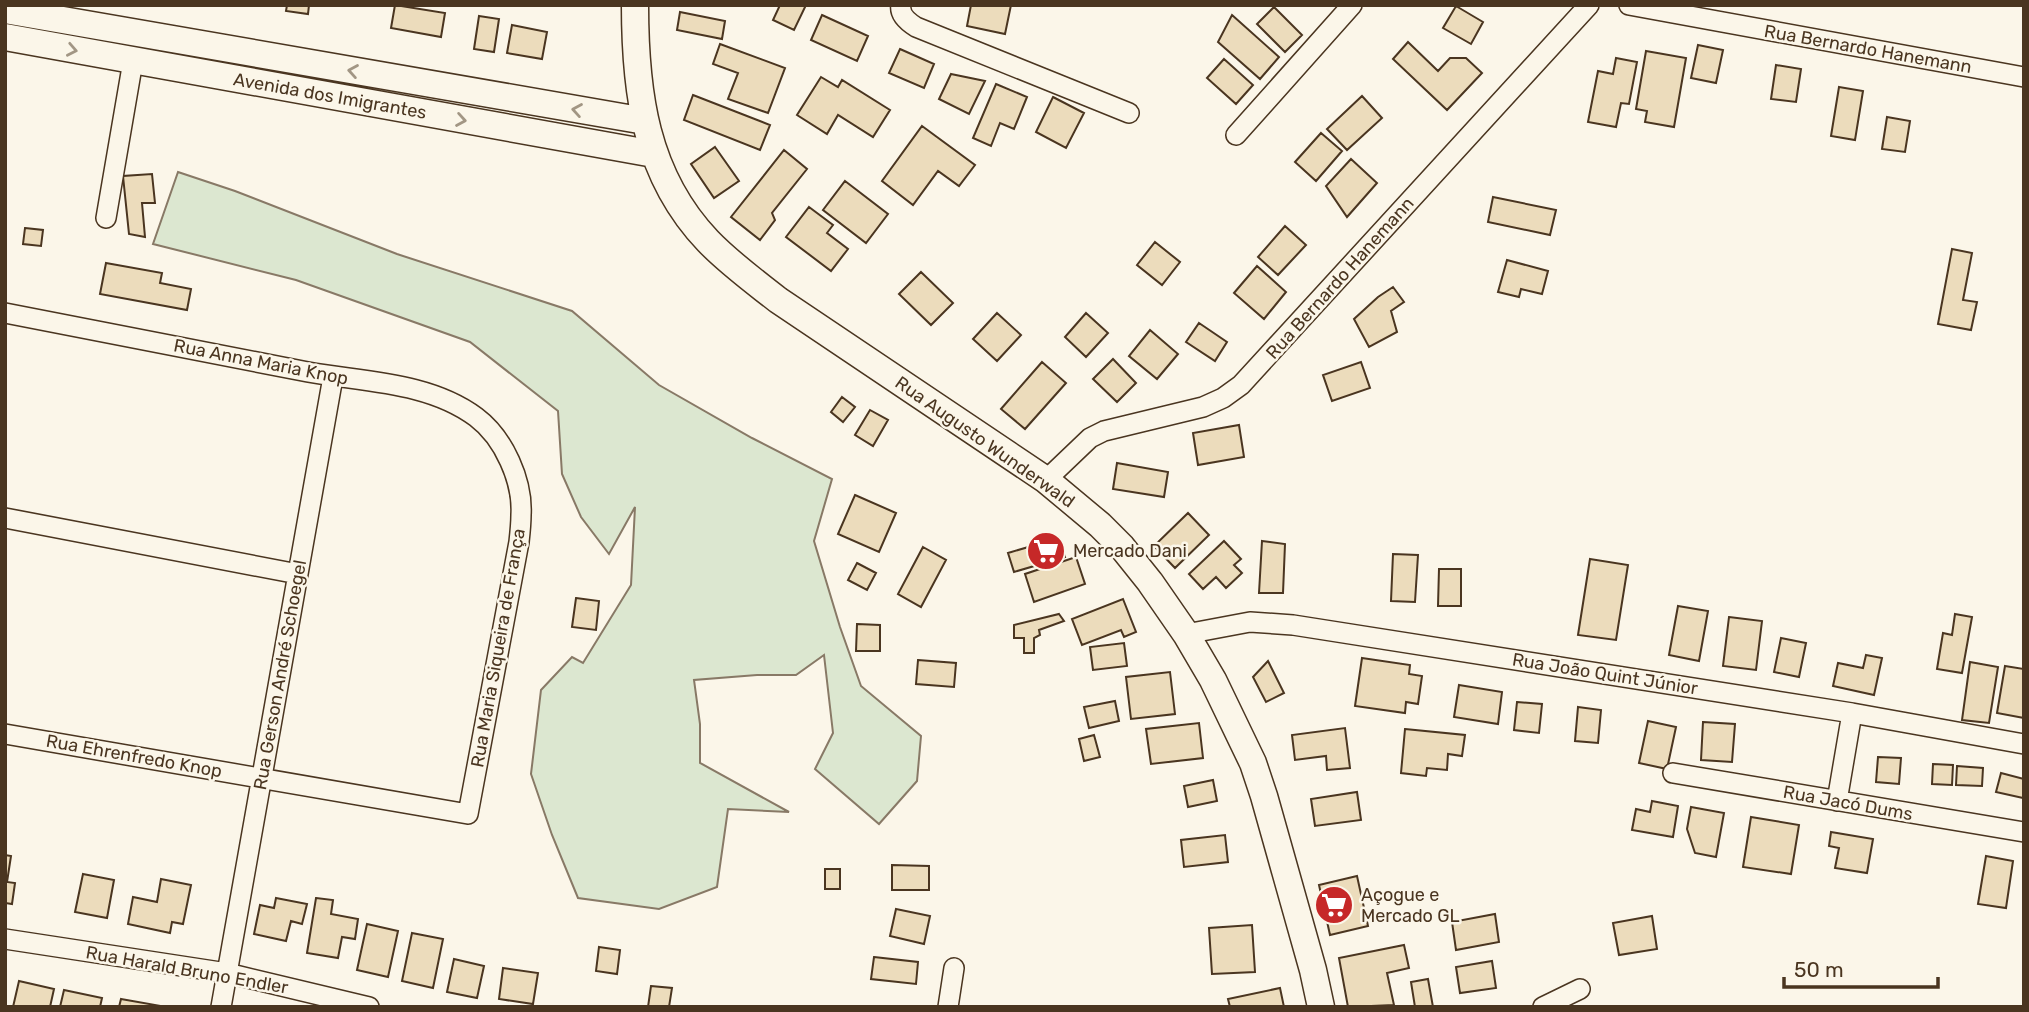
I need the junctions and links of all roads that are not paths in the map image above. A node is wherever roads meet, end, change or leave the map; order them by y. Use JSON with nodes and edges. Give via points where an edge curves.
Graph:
{"nodes":[{"id":1,"x":635,"y":5,"type":"edge"},
{"id":2,"x":901,"y":5,"type":"edge"},
{"id":3,"x":1353,"y":5,"type":"edge"},
{"id":4,"x":1589,"y":5,"type":"edge"},
{"id":5,"x":1629,"y":5,"type":"edge"},
{"id":6,"x":5,"y":10,"type":"edge"},
{"id":7,"x":144,"y":35,"type":"junction"},
{"id":8,"x":5,"y":37,"type":"edge"},
{"id":9,"x":133,"y":61,"type":"junction"},
{"id":10,"x":304,"y":63,"type":"junction"},
{"id":11,"x":2024,"y":77,"type":"edge"},
{"id":12,"x":298,"y":91,"type":"junction"},
{"id":13,"x":1129,"y":113,"type":"dead end"},
{"id":14,"x":645,"y":121,"type":"junction"},
{"id":15,"x":1236,"y":135,"type":"dead end"},
{"id":16,"x":654,"y":155,"type":"junction"},
{"id":17,"x":106,"y":218,"type":"dead end"},
{"id":18,"x":5,"y":313,"type":"edge"},
{"id":19,"x":333,"y":376,"type":"junction"},
{"id":20,"x":502,"y":444,"type":"joint"},
{"id":21,"x":1045,"y":480,"type":"junction"},
{"id":22,"x":5,"y":518,"type":"edge"},
{"id":23,"x":298,"y":574,"type":"junction"},
{"id":24,"x":1186,"y":635,"type":"junction"},
{"id":25,"x":1852,"y":713,"type":"junction"},
{"id":26,"x":5,"y":734,"type":"edge"},
{"id":27,"x":2024,"y":744,"type":"edge"},
{"id":28,"x":1673,"y":773,"type":"dead end"},
{"id":29,"x":262,"y":778,"type":"junction"},
{"id":30,"x":1837,"y":801,"type":"junction"},
{"id":31,"x":468,"y":814,"type":"joint"},
{"id":32,"x":2024,"y":832,"type":"edge"},
{"id":33,"x":5,"y":939,"type":"edge"},
{"id":34,"x":954,"y":968,"type":"dead end"},
{"id":35,"x":227,"y":973,"type":"junction"},
{"id":36,"x":1580,"y":989,"type":"dead end"},
{"id":37,"x":221,"y":1007,"type":"edge"},
{"id":38,"x":369,"y":1007,"type":"edge"},
{"id":39,"x":948,"y":1007,"type":"edge"},
{"id":40,"x":1321,"y":1007,"type":"edge"},
{"id":41,"x":1543,"y":1007,"type":"edge"}],
"edges":[{"from":1,"to":14,"type":"main road","name":"Rua Augusto Wunderwald"},
{"from":2,"to":13,"type":"street","via":[[905,19],[916,27]]},
{"from":3,"to":15,"type":"street"},
{"from":4,"to":21,"type":"street","name":"Rua Bernardo Hanemann","via":[[1241,385],[1203,407],[1104,431],[1090,438]]},
{"from":5,"to":11,"type":"street","name":"Rua Bernardo Hanemann"},
{"from":6,"to":7,"type":"main road","name":"Avenida dos Imigrantes"},
{"from":7,"to":9,"type":"main road","via":[[135,47]]},
{"from":7,"to":10,"type":"main road","name":"Avenida dos Imigrantes"},
{"from":8,"to":9,"type":"main road","name":"Avenida dos Imigrantes","one_way":true},
{"from":9,"to":12,"type":"main road","name":"Avenida dos Imigrantes"},
{"from":9,"to":17,"type":"street"},
{"from":10,"to":12,"type":"main road","via":[[309,75]]},
{"from":14,"to":10,"type":"main road","name":"Avenida dos Imigrantes","one_way":true},
{"from":12,"to":16,"type":"main road","name":"Avenida dos Imigrantes","one_way":true},
{"from":14,"to":16,"type":"main road","name":"Rua Augusto Wunderwald"},
{"from":16,"to":21,"type":"main road","name":"Rua Augusto Wunderwald","via":[[693,222],[745,275]]},
{"from":18,"to":19,"type":"street","name":"Rua Anna Maria Knop"},
{"from":19,"to":20,"type":"street","name":"Rua Anna Maria Knop","via":[[403,387],[445,400],[478,418]]},
{"from":19,"to":23,"type":"street","name":"Rua Gerson André Schoegel"},
{"from":20,"to":31,"type":"street","name":"Rua Maria Siqueira de França","via":[[522,513]]},
{"from":21,"to":24,"type":"main road","name":"Rua Augusto Wunderwald","via":[[1122,547]]},
{"from":22,"to":23,"type":"street"},
{"from":23,"to":29,"type":"street","name":"Rua Gerson André Schoegel"},
{"from":24,"to":25,"type":"street","name":"Rua João Quint Júnior","via":[[1250,622],[1293,625]]},
{"from":24,"to":40,"type":"main road","name":"Rua Augusto Wunderwald","via":[[1253,763]]},
{"from":25,"to":27,"type":"street","name":"Rua João Quint Júnior"},
{"from":25,"to":30,"type":"street"},
{"from":26,"to":29,"type":"street","name":"Rua Ehrenfredo Knop"},
{"from":28,"to":30,"type":"street","name":"Rua Jacó Dums"},
{"from":29,"to":31,"type":"street","name":"Rua Ehrenfredo Knop"},
{"from":29,"to":35,"type":"street","name":"Rua Gerson André Schoegel"},
{"from":30,"to":32,"type":"street","name":"Rua Jacó Dums"},
{"from":33,"to":35,"type":"street","name":"Rua Harald Bruno Endler"},
{"from":34,"to":39,"type":"street"},
{"from":35,"to":37,"type":"street","name":"Rua Gerson André Schoegel"},
{"from":35,"to":38,"type":"street","name":"Rua Harald Bruno Endler"},
{"from":36,"to":41,"type":"street"}]}
